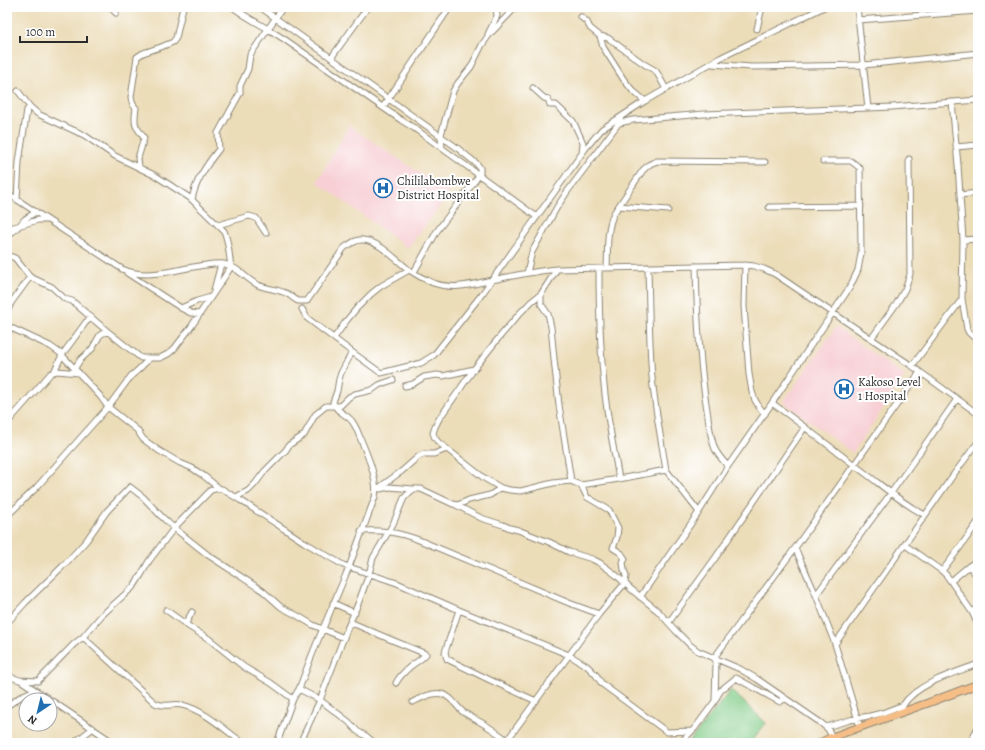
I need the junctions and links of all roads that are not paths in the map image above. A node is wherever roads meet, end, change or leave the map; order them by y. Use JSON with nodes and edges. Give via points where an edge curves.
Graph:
{"nodes":[{"id":1,"x":110,"y":7,"type":"edge"},
{"id":2,"x":183,"y":7,"type":"edge"},
{"id":3,"x":233,"y":7,"type":"edge"},
{"id":4,"x":260,"y":7,"type":"edge"},
{"id":5,"x":283,"y":7,"type":"edge"},
{"id":6,"x":368,"y":7,"type":"edge"},
{"id":7,"x":450,"y":7,"type":"edge"},
{"id":8,"x":496,"y":7,"type":"edge"},
{"id":9,"x":515,"y":7,"type":"edge"},
{"id":10,"x":762,"y":7,"type":"edge"},
{"id":11,"x":824,"y":7,"type":"edge"},
{"id":12,"x":857,"y":7,"type":"edge"},
{"id":13,"x":978,"y":11,"type":"edge"},
{"id":14,"x":116,"y":13,"type":"dead end"},
{"id":15,"x":581,"y":17,"type":"dead end"},
{"id":16,"x":276,"y":18,"type":"junction"},
{"id":17,"x":858,"y":20,"type":"junction"},
{"id":18,"x":757,"y":29,"type":"dead end"},
{"id":19,"x":268,"y":30,"type":"junction"},
{"id":20,"x":600,"y":36,"type":"junction"},
{"id":21,"x":485,"y":41,"type":"junction"},
{"id":22,"x":978,"y":53,"type":"edge"},
{"id":23,"x":331,"y":58,"type":"junction"},
{"id":24,"x":711,"y":64,"type":"junction"},
{"id":25,"x":864,"y":65,"type":"junction"},
{"id":26,"x":533,"y":88,"type":"dead end"},
{"id":27,"x":666,"y":89,"type":"junction"},
{"id":28,"x":18,"y":91,"type":"dead end"},
{"id":29,"x":388,"y":99,"type":"junction"},
{"id":30,"x":978,"y":100,"type":"edge"},
{"id":31,"x":645,"y":101,"type":"junction"},
{"id":32,"x":952,"y":102,"type":"junction"},
{"id":33,"x":30,"y":107,"type":"junction"},
{"id":34,"x":383,"y":107,"type":"junction"},
{"id":35,"x":868,"y":108,"type":"junction"},
{"id":36,"x":627,"y":113,"type":"junction"},
{"id":37,"x":619,"y":122,"type":"junction"},
{"id":38,"x":441,"y":137,"type":"junction"},
{"id":39,"x":978,"y":145,"type":"edge"},
{"id":40,"x":442,"y":147,"type":"junction"},
{"id":41,"x":956,"y":147,"type":"junction"},
{"id":42,"x":582,"y":153,"type":"junction"},
{"id":43,"x":909,"y":159,"type":"dead end"},
{"id":44,"x":823,"y":161,"type":"dead end"},
{"id":45,"x":766,"y":162,"type":"dead end"},
{"id":46,"x":139,"y":168,"type":"junction"},
{"id":47,"x":479,"y":175,"type":"junction"},
{"id":48,"x":7,"y":192,"type":"edge"},
{"id":49,"x":978,"y":194,"type":"edge"},
{"id":50,"x":960,"y":195,"type":"junction"},
{"id":51,"x":17,"y":200,"type":"junction"},
{"id":52,"x":192,"y":200,"type":"junction"},
{"id":53,"x":619,"y":206,"type":"junction"},
{"id":54,"x":861,"y":206,"type":"junction"},
{"id":55,"x":769,"y":207,"type":"dead end"},
{"id":56,"x":668,"y":210,"type":"dead end"},
{"id":57,"x":36,"y":212,"type":"junction"},
{"id":58,"x":537,"y":217,"type":"junction"},
{"id":59,"x":48,"y":220,"type":"junction"},
{"id":60,"x":20,"y":225,"type":"junction"},
{"id":61,"x":218,"y":225,"type":"junction"},
{"id":62,"x":7,"y":228,"type":"edge"},
{"id":63,"x":266,"y":233,"type":"dead end"},
{"id":64,"x":7,"y":236,"type":"edge"},
{"id":65,"x":978,"y":239,"type":"edge"},
{"id":66,"x":963,"y":240,"type":"junction"},
{"id":67,"x":7,"y":255,"type":"edge"},
{"id":68,"x":221,"y":264,"type":"junction"},
{"id":69,"x":745,"y":265,"type":"junction"},
{"id":70,"x":696,"y":266,"type":"junction"},
{"id":71,"x":231,"y":267,"type":"junction"},
{"id":72,"x":648,"y":267,"type":"junction"},
{"id":73,"x":599,"y":268,"type":"junction"},
{"id":74,"x":608,"y":268,"type":"junction"},
{"id":75,"x":122,"y":269,"type":"junction"},
{"id":76,"x":557,"y":269,"type":"junction"},
{"id":77,"x":412,"y":271,"type":"junction"},
{"id":78,"x":527,"y":273,"type":"junction"},
{"id":79,"x":30,"y":277,"type":"junction"},
{"id":80,"x":492,"y":280,"type":"junction"},
{"id":81,"x":541,"y":294,"type":"junction"},
{"id":82,"x":211,"y":296,"type":"junction"},
{"id":83,"x":962,"y":299,"type":"junction"},
{"id":84,"x":181,"y":308,"type":"junction"},
{"id":85,"x":302,"y":309,"type":"dead end"},
{"id":86,"x":7,"y":312,"type":"edge"},
{"id":87,"x":833,"y":313,"type":"junction"},
{"id":88,"x":199,"y":314,"type":"junction"},
{"id":89,"x":92,"y":318,"type":"junction"},
{"id":90,"x":7,"y":326,"type":"edge"},
{"id":91,"x":107,"y":331,"type":"junction"},
{"id":92,"x":334,"y":338,"type":"junction"},
{"id":93,"x":871,"y":339,"type":"junction"},
{"id":94,"x":978,"y":341,"type":"edge"},
{"id":95,"x":352,"y":352,"type":"junction"},
{"id":96,"x":62,"y":355,"type":"junction"},
{"id":97,"x":150,"y":358,"type":"junction"},
{"id":98,"x":912,"y":366,"type":"junction"},
{"id":99,"x":75,"y":368,"type":"junction"},
{"id":100,"x":474,"y":369,"type":"junction"},
{"id":101,"x":54,"y":372,"type":"junction"},
{"id":102,"x":920,"y":372,"type":"junction"},
{"id":103,"x":79,"y":373,"type":"junction"},
{"id":104,"x":393,"y":380,"type":"dead end"},
{"id":105,"x":405,"y":386,"type":"dead end"},
{"id":106,"x":957,"y":399,"type":"junction"},
{"id":107,"x":772,"y":403,"type":"junction"},
{"id":108,"x":334,"y":405,"type":"junction"},
{"id":109,"x":108,"y":407,"type":"junction"},
{"id":110,"x":765,"y":414,"type":"junction"},
{"id":111,"x":978,"y":414,"type":"edge"},
{"id":112,"x":7,"y":422,"type":"edge"},
{"id":113,"x":805,"y":427,"type":"junction"},
{"id":114,"x":978,"y":442,"type":"edge"},
{"id":115,"x":447,"y":449,"type":"junction"},
{"id":116,"x":854,"y":465,"type":"junction"},
{"id":117,"x":728,"y":466,"type":"junction"},
{"id":118,"x":666,"y":470,"type":"junction"},
{"id":119,"x":619,"y":478,"type":"junction"},
{"id":120,"x":571,"y":481,"type":"junction"},
{"id":121,"x":581,"y":485,"type":"junction"},
{"id":122,"x":501,"y":488,"type":"junction"},
{"id":123,"x":221,"y":489,"type":"junction"},
{"id":124,"x":377,"y":489,"type":"junction"},
{"id":125,"x":414,"y":489,"type":"junction"},
{"id":126,"x":891,"y":493,"type":"junction"},
{"id":127,"x":236,"y":497,"type":"junction"},
{"id":128,"x":456,"y":505,"type":"junction"},
{"id":129,"x":698,"y":512,"type":"junction"},
{"id":130,"x":926,"y":515,"type":"junction"},
{"id":131,"x":7,"y":516,"type":"edge"},
{"id":132,"x":978,"y":522,"type":"edge"},
{"id":133,"x":174,"y":528,"type":"junction"},
{"id":134,"x":362,"y":531,"type":"junction"},
{"id":135,"x":388,"y":531,"type":"junction"},
{"id":136,"x":905,"y":545,"type":"junction"},
{"id":137,"x":795,"y":548,"type":"junction"},
{"id":138,"x":978,"y":560,"type":"edge"},
{"id":139,"x":969,"y":566,"type":"junction"},
{"id":140,"x":349,"y":567,"type":"junction"},
{"id":141,"x":942,"y":571,"type":"junction"},
{"id":142,"x":369,"y":574,"type":"junction"},
{"id":143,"x":978,"y":578,"type":"edge"},
{"id":144,"x":951,"y":581,"type":"junction"},
{"id":145,"x":625,"y":583,"type":"junction"},
{"id":146,"x":816,"y":594,"type":"junction"},
{"id":147,"x":640,"y":597,"type":"junction"},
{"id":148,"x":333,"y":603,"type":"junction"},
{"id":149,"x":978,"y":608,"type":"edge"},
{"id":150,"x":166,"y":610,"type":"dead end"},
{"id":151,"x":459,"y":610,"type":"junction"},
{"id":152,"x":192,"y":612,"type":"dead end"},
{"id":153,"x":972,"y":612,"type":"junction"},
{"id":154,"x":355,"y":613,"type":"junction"},
{"id":155,"x":599,"y":614,"type":"junction"},
{"id":156,"x":350,"y":622,"type":"junction"},
{"id":157,"x":669,"y":622,"type":"junction"},
{"id":158,"x":7,"y":623,"type":"edge"},
{"id":159,"x":187,"y":624,"type":"junction"},
{"id":160,"x":978,"y":625,"type":"edge"},
{"id":161,"x":322,"y":630,"type":"junction"},
{"id":162,"x":83,"y":637,"type":"junction"},
{"id":163,"x":344,"y":638,"type":"junction"},
{"id":164,"x":835,"y":644,"type":"junction"},
{"id":165,"x":569,"y":655,"type":"junction"},
{"id":166,"x":714,"y":658,"type":"junction"},
{"id":167,"x":978,"y":664,"type":"edge"},
{"id":168,"x":7,"y":672,"type":"edge"},
{"id":169,"x":10,"y":677,"type":"edge"},
{"id":170,"x":20,"y":680,"type":"junction"},
{"id":171,"x":396,"y":683,"type":"dead end"},
{"id":172,"x":978,"y":684,"type":"edge"},
{"id":173,"x":299,"y":689,"type":"junction"},
{"id":174,"x":34,"y":690,"type":"junction"},
{"id":175,"x":785,"y":698,"type":"junction"},
{"id":176,"x":293,"y":699,"type":"junction"},
{"id":177,"x":320,"y":700,"type":"junction"},
{"id":178,"x":536,"y":701,"type":"junction"},
{"id":179,"x":715,"y":701,"type":"junction"},
{"id":180,"x":413,"y":702,"type":"dead end"},
{"id":181,"x":903,"y":705,"type":"junction"},
{"id":182,"x":7,"y":706,"type":"edge"},
{"id":183,"x":900,"y":712,"type":"junction"},
{"id":184,"x":857,"y":718,"type":"junction"},
{"id":185,"x":826,"y":727,"type":"junction"},
{"id":186,"x":860,"y":727,"type":"junction"},
{"id":187,"x":978,"y":727,"type":"edge"},
{"id":188,"x":93,"y":728,"type":"junction"},
{"id":189,"x":692,"y":731,"type":"junction"},
{"id":190,"x":832,"y":737,"type":"junction"},
{"id":191,"x":507,"y":742,"type":"edge"},
{"id":192,"x":74,"y":743,"type":"edge"},
{"id":193,"x":114,"y":743,"type":"edge"},
{"id":194,"x":243,"y":743,"type":"edge"},
{"id":195,"x":277,"y":743,"type":"edge"},
{"id":196,"x":300,"y":743,"type":"edge"},
{"id":197,"x":374,"y":743,"type":"edge"},
{"id":198,"x":500,"y":743,"type":"edge"},
{"id":199,"x":680,"y":743,"type":"edge"},
{"id":200,"x":820,"y":743,"type":"edge"},
{"id":201,"x":972,"y":743,"type":"edge"}],
"edges":[{"from":1,"to":14,"type":"street"},
{"from":2,"to":46,"type":"street","via":[[176,38],[137,57],[132,102],[136,108],[135,122],[144,138],[138,158]]},
{"from":3,"to":19,"type":"street"},
{"from":4,"to":16,"type":"street"},
{"from":5,"to":16,"type":"street"},
{"from":6,"to":23,"type":"street"},
{"from":7,"to":29,"type":"street"},
{"from":8,"to":21,"type":"street","via":[[497,16]]},
{"from":9,"to":21,"type":"street"},
{"from":10,"to":18,"type":"street"},
{"from":11,"to":24,"type":"street"},
{"from":12,"to":17,"type":"street"},
{"from":13,"to":17,"type":"street"},
{"from":15,"to":20,"type":"street"},
{"from":16,"to":19,"type":"street"},
{"from":16,"to":23,"type":"street"},
{"from":17,"to":25,"type":"street"},
{"from":19,"to":34,"type":"street"},
{"from":19,"to":52,"type":"street","via":[[250,55],[240,94],[218,133],[219,149],[205,167]]},
{"from":20,"to":27,"type":"street","via":[[608,38],[656,71]]},
{"from":20,"to":31,"type":"street","via":[[603,47],[624,80]]},
{"from":21,"to":38,"type":"street","via":[[471,67],[453,91]]},
{"from":22,"to":25,"type":"street"},
{"from":23,"to":29,"type":"street"},
{"from":24,"to":25,"type":"street","via":[[758,67]]},
{"from":24,"to":27,"type":"street"},
{"from":25,"to":35,"type":"street"},
{"from":26,"to":42,"type":"street","via":[[548,99],[550,105],[556,105],[573,120],[583,143]]},
{"from":27,"to":31,"type":"street"},
{"from":28,"to":33,"type":"street"},
{"from":29,"to":34,"type":"street"},
{"from":29,"to":38,"type":"street"},
{"from":30,"to":32,"type":"street"},
{"from":31,"to":36,"type":"street"},
{"from":32,"to":35,"type":"street"},
{"from":32,"to":41,"type":"street"},
{"from":33,"to":46,"type":"street","via":[[38,114],[84,135],[115,156]]},
{"from":33,"to":51,"type":"street","via":[[27,110],[19,162]]},
{"from":34,"to":40,"type":"street"},
{"from":35,"to":37,"type":"street","via":[[704,114]]},
{"from":36,"to":37,"type":"street"},
{"from":36,"to":42,"type":"street","via":[[602,129]]},
{"from":37,"to":78,"type":"street","via":[[557,207],[532,252]]},
{"from":38,"to":40,"type":"street"},
{"from":38,"to":47,"type":"street","via":[[477,164],[480,168]]},
{"from":39,"to":41,"type":"street"},
{"from":40,"to":47,"type":"street"},
{"from":41,"to":50,"type":"street"},
{"from":42,"to":58,"type":"street"},
{"from":43,"to":93,"type":"street","via":[[910,274],[897,303]]},
{"from":44,"to":54,"type":"street","via":[[851,161],[860,168]]},
{"from":45,"to":53,"type":"street","via":[[657,161],[643,170]]},
{"from":46,"to":52,"type":"street"},
{"from":47,"to":58,"type":"street"},
{"from":47,"to":77,"type":"street","via":[[437,231]]},
{"from":48,"to":51,"type":"street"},
{"from":49,"to":50,"type":"street"},
{"from":50,"to":66,"type":"street"},
{"from":51,"to":57,"type":"street"},
{"from":52,"to":61,"type":"street"},
{"from":53,"to":56,"type":"street"},
{"from":53,"to":74,"type":"street","via":[[609,230]]},
{"from":54,"to":55,"type":"street"},
{"from":54,"to":87,"type":"street","via":[[861,253],[858,270]]},
{"from":57,"to":59,"type":"street"},
{"from":57,"to":60,"type":"street","via":[[24,219]]},
{"from":58,"to":80,"type":"street"},
{"from":59,"to":60,"type":"street"},
{"from":59,"to":75,"type":"street"},
{"from":60,"to":62,"type":"street"},
{"from":60,"to":64,"type":"street"},
{"from":61,"to":63,"type":"street","via":[[249,216],[256,218]]},
{"from":61,"to":71,"type":"street","via":[[226,236]]},
{"from":65,"to":66,"type":"street"},
{"from":66,"to":83,"type":"street"},
{"from":67,"to":79,"type":"street","via":[[14,258]]},
{"from":68,"to":71,"type":"street"},
{"from":68,"to":75,"type":"street","via":[[151,274],[136,274]]},
{"from":68,"to":82,"type":"street"},
{"from":69,"to":70,"type":"street"},
{"from":69,"to":87,"type":"street","via":[[775,274]]},
{"from":69,"to":110,"type":"street","via":[[744,306],[749,374],[755,400]]},
{"from":70,"to":72,"type":"street"},
{"from":70,"to":117,"type":"street","via":[[699,345],[712,442]]},
{"from":71,"to":77,"type":"street","via":[[258,284],[287,294],[298,301],[307,301],[344,248],[351,242],[362,239],[373,242]]},
{"from":71,"to":82,"type":"street"},
{"from":72,"to":74,"type":"street"},
{"from":72,"to":118,"type":"street","via":[[652,376]]},
{"from":73,"to":74,"type":"street"},
{"from":73,"to":76,"type":"street"},
{"from":73,"to":119,"type":"street","via":[[605,396]]},
{"from":75,"to":84,"type":"street"},
{"from":76,"to":78,"type":"street"},
{"from":76,"to":81,"type":"street"},
{"from":77,"to":80,"type":"street","via":[[433,283],[447,286],[465,286]]},
{"from":77,"to":92,"type":"street","via":[[381,286],[371,294],[356,308]]},
{"from":78,"to":80,"type":"street"},
{"from":79,"to":86,"type":"street"},
{"from":79,"to":89,"type":"street","via":[[52,287],[65,299],[72,300]]},
{"from":80,"to":95,"type":"street","via":[[434,355],[421,363],[381,373]]},
{"from":81,"to":100,"type":"street","via":[[520,313]]},
{"from":81,"to":120,"type":"street","via":[[541,304],[548,314],[551,327],[559,405]]},
{"from":82,"to":84,"type":"street"},
{"from":82,"to":88,"type":"street"},
{"from":83,"to":94,"type":"street","via":[[967,329]]},
{"from":83,"to":98,"type":"street"},
{"from":84,"to":88,"type":"street","via":[[191,314]]},
{"from":85,"to":92,"type":"street","via":[[307,318]]},
{"from":87,"to":93,"type":"street"},
{"from":87,"to":107,"type":"street"},
{"from":88,"to":97,"type":"street","via":[[174,349],[160,358]]},
{"from":89,"to":91,"type":"street"},
{"from":89,"to":96,"type":"street","via":[[86,322]]},
{"from":90,"to":96,"type":"street","via":[[50,346]]},
{"from":91,"to":97,"type":"street","via":[[141,358]]},
{"from":91,"to":99,"type":"street","via":[[100,335],[92,349]]},
{"from":92,"to":95,"type":"street"},
{"from":93,"to":98,"type":"street"},
{"from":95,"to":108,"type":"street","via":[[339,379],[333,399]]},
{"from":96,"to":99,"type":"street"},
{"from":96,"to":101,"type":"street"},
{"from":97,"to":109,"type":"street","via":[[130,376]]},
{"from":98,"to":102,"type":"street"},
{"from":99,"to":103,"type":"street"},
{"from":100,"to":105,"type":"street","via":[[443,376],[424,377]]},
{"from":100,"to":115,"type":"street","via":[[435,427],[435,438]]},
{"from":101,"to":103,"type":"street"},
{"from":101,"to":112,"type":"street"},
{"from":102,"to":106,"type":"street"},
{"from":102,"to":116,"type":"street"},
{"from":103,"to":109,"type":"street"},
{"from":104,"to":108,"type":"street","via":[[384,382],[372,390],[355,394],[340,406]]},
{"from":106,"to":111,"type":"street"},
{"from":106,"to":126,"type":"street"},
{"from":107,"to":110,"type":"street"},
{"from":107,"to":113,"type":"street"},
{"from":108,"to":124,"type":"street","via":[[354,423]]},
{"from":108,"to":127,"type":"street","via":[[326,406],[315,415],[304,435],[289,445],[248,491]]},
{"from":109,"to":123,"type":"street","via":[[137,430],[143,439],[180,464],[192,468]]},
{"from":109,"to":131,"type":"street","via":[[36,488]]},
{"from":110,"to":117,"type":"street"},
{"from":113,"to":116,"type":"street"},
{"from":113,"to":157,"type":"street"},
{"from":114,"to":130,"type":"street"},
{"from":115,"to":122,"type":"street"},
{"from":115,"to":124,"type":"street","via":[[419,456]]},
{"from":116,"to":126,"type":"street"},
{"from":116,"to":137,"type":"street"},
{"from":117,"to":129,"type":"street"},
{"from":118,"to":119,"type":"street"},
{"from":118,"to":129,"type":"street"},
{"from":119,"to":121,"type":"street"},
{"from":120,"to":121,"type":"street"},
{"from":120,"to":122,"type":"street","via":[[521,491]]},
{"from":121,"to":145,"type":"street","via":[[588,497],[609,510],[618,528],[613,548],[625,559]]},
{"from":122,"to":128,"type":"street","via":[[490,495]]},
{"from":123,"to":127,"type":"street"},
{"from":123,"to":133,"type":"street","via":[[211,490]]},
{"from":124,"to":125,"type":"street"},
{"from":124,"to":134,"type":"street"},
{"from":125,"to":128,"type":"street","via":[[421,488]]},
{"from":125,"to":135,"type":"street","via":[[404,498]]},
{"from":126,"to":130,"type":"street"},
{"from":126,"to":146,"type":"street"},
{"from":127,"to":140,"type":"street","via":[[304,542]]},
{"from":128,"to":145,"type":"street","via":[[481,518],[592,559],[607,567]]},
{"from":129,"to":147,"type":"street"},
{"from":130,"to":136,"type":"street"},
{"from":132,"to":141,"type":"street"},
{"from":133,"to":158,"type":"street","via":[[130,487],[107,511],[66,563]]},
{"from":133,"to":161,"type":"street","via":[[208,555],[263,591],[281,607]]},
{"from":133,"to":162,"type":"street","via":[[134,586],[101,616]]},
{"from":134,"to":135,"type":"street"},
{"from":134,"to":140,"type":"street"},
{"from":135,"to":142,"type":"street","via":[[373,558]]},
{"from":135,"to":155,"type":"street","via":[[419,540]]},
{"from":136,"to":141,"type":"street"},
{"from":136,"to":164,"type":"street"},
{"from":137,"to":146,"type":"street"},
{"from":137,"to":166,"type":"street"},
{"from":138,"to":139,"type":"street"},
{"from":139,"to":143,"type":"street"},
{"from":139,"to":144,"type":"street"},
{"from":140,"to":142,"type":"street"},
{"from":140,"to":148,"type":"street"},
{"from":141,"to":144,"type":"street"},
{"from":142,"to":151,"type":"street","via":[[397,583]]},
{"from":142,"to":154,"type":"street"},
{"from":144,"to":153,"type":"street"},
{"from":145,"to":147,"type":"street"},
{"from":145,"to":155,"type":"street"},
{"from":146,"to":164,"type":"street"},
{"from":147,"to":157,"type":"street"},
{"from":148,"to":154,"type":"street"},
{"from":148,"to":161,"type":"street"},
{"from":149,"to":153,"type":"street"},
{"from":150,"to":159,"type":"street"},
{"from":151,"to":165,"type":"street"},
{"from":151,"to":178,"type":"street","via":[[445,654],[447,659]]},
{"from":152,"to":159,"type":"street"},
{"from":153,"to":160,"type":"street"},
{"from":154,"to":156,"type":"street"},
{"from":155,"to":165,"type":"street"},
{"from":156,"to":163,"type":"street"},
{"from":156,"to":171,"type":"street","via":[[426,654],[411,665]]},
{"from":157,"to":166,"type":"street","via":[[690,645]]},
{"from":159,"to":176,"type":"street","via":[[244,667]]},
{"from":161,"to":163,"type":"street"},
{"from":161,"to":173,"type":"street"},
{"from":162,"to":170,"type":"street","via":[[38,681]]},
{"from":162,"to":194,"type":"street","via":[[155,703],[163,706],[182,705],[195,710]]},
{"from":163,"to":177,"type":"street"},
{"from":164,"to":184,"type":"street"},
{"from":165,"to":178,"type":"street"},
{"from":165,"to":189,"type":"street","via":[[587,666],[602,684],[667,732]]},
{"from":166,"to":175,"type":"street","via":[[757,678]]},
{"from":166,"to":179,"type":"street"},
{"from":167,"to":181,"type":"street","via":[[933,682],[917,691]]},
{"from":168,"to":169,"type":"street"},
{"from":169,"to":170,"type":"street"},
{"from":170,"to":174,"type":"street"},
{"from":172,"to":183,"type":"highway"},
{"from":173,"to":176,"type":"street"},
{"from":173,"to":177,"type":"street"},
{"from":174,"to":182,"type":"street"},
{"from":174,"to":188,"type":"street"},
{"from":175,"to":179,"type":"street","via":[[780,702],[736,678],[722,690]]},
{"from":175,"to":185,"type":"street"},
{"from":176,"to":195,"type":"street"},
{"from":177,"to":196,"type":"street"},
{"from":177,"to":197,"type":"street"},
{"from":178,"to":191,"type":"street"},
{"from":179,"to":189,"type":"street"},
{"from":180,"to":191,"type":"street","via":[[432,694],[445,695],[465,714],[483,723]]},
{"from":181,"to":183,"type":"street"},
{"from":181,"to":184,"type":"street"},
{"from":183,"to":186,"type":"highway"},
{"from":184,"to":185,"type":"street"},
{"from":184,"to":186,"type":"street"},
{"from":185,"to":190,"type":"street"},
{"from":186,"to":190,"type":"highway"},
{"from":187,"to":201,"type":"street"},
{"from":188,"to":192,"type":"street"},
{"from":188,"to":193,"type":"street"},
{"from":189,"to":199,"type":"street"},
{"from":190,"to":200,"type":"highway"},
{"from":191,"to":198,"type":"street"}]}
